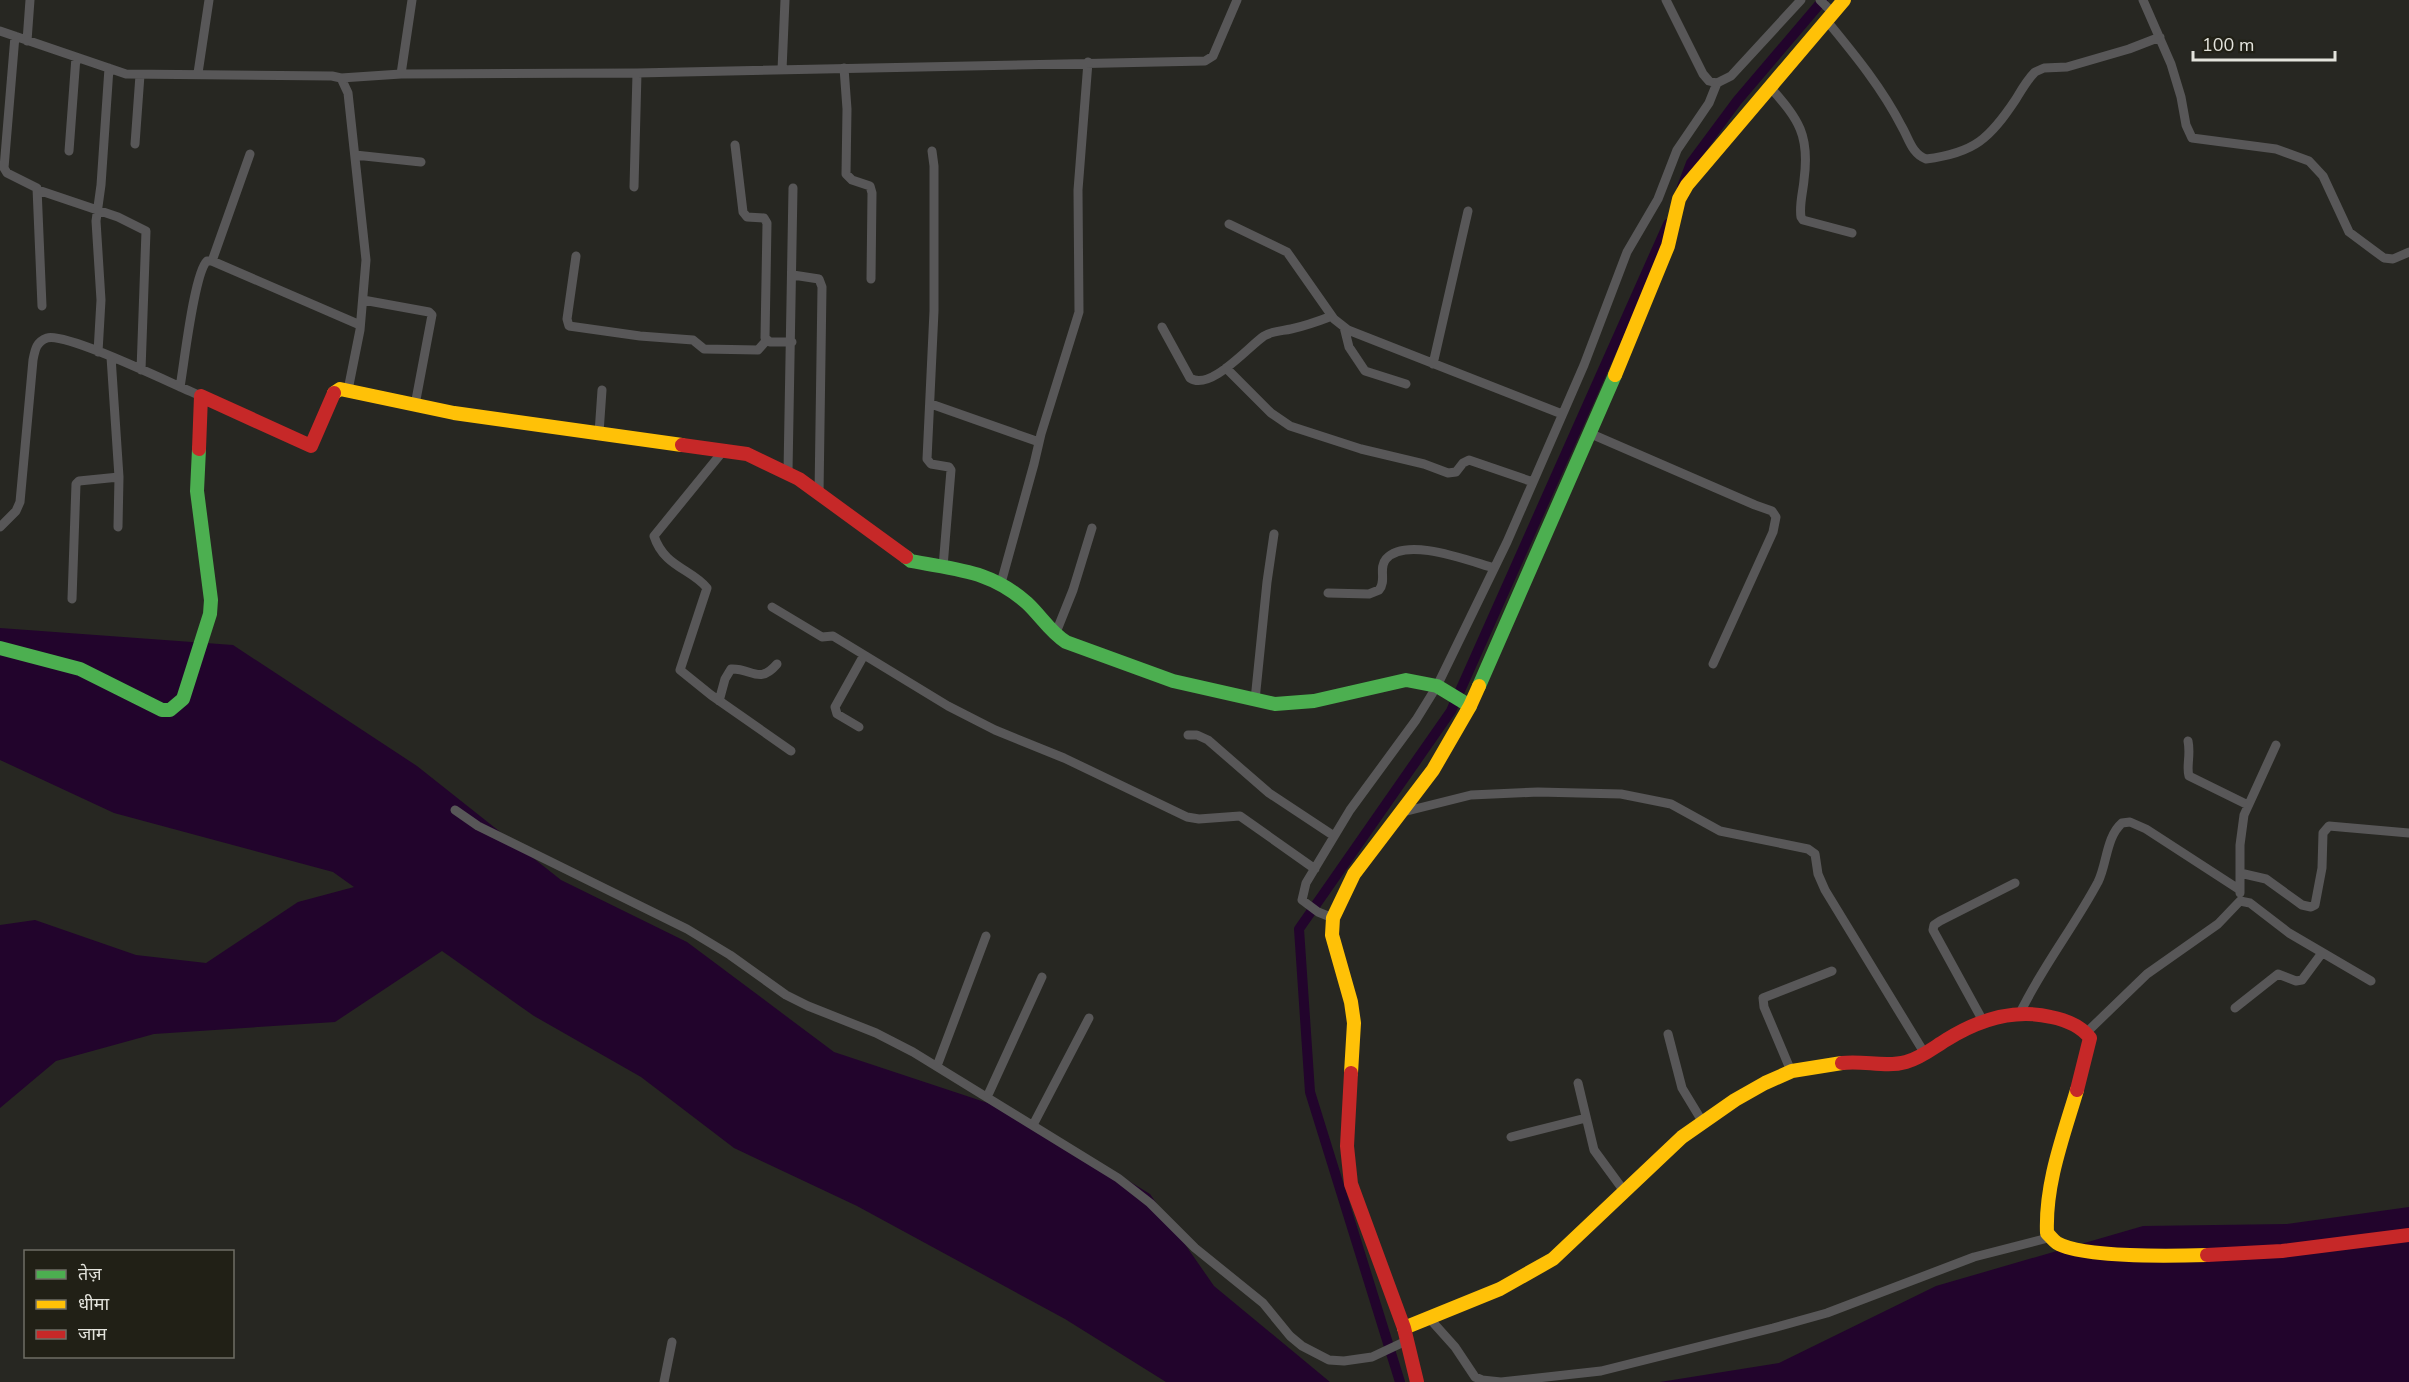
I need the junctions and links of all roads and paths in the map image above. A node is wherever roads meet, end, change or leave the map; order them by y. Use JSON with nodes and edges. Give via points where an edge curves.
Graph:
{"nodes":[{"id":1,"x":30,"y":0,"type":"edge"},
{"id":2,"x":209,"y":0,"type":"edge"},
{"id":3,"x":412,"y":0,"type":"edge"},
{"id":4,"x":785,"y":0,"type":"edge"},
{"id":5,"x":1237,"y":0,"type":"edge"},
{"id":6,"x":1666,"y":0,"type":"edge"},
{"id":7,"x":1801,"y":0,"type":"edge"},
{"id":8,"x":1845,"y":0,"type":"edge"},
{"id":9,"x":2143,"y":0,"type":"edge"},
{"id":10,"x":1826,"y":10,"type":"edge"},
{"id":11,"x":0,"y":31,"type":"edge"},
{"id":12,"x":15,"y":36,"type":"junction"},
{"id":13,"x":2160,"y":38,"type":"junction"},
{"id":14,"x":27,"y":41,"type":"junction"},
{"id":15,"x":76,"y":57,"type":"junction"},
{"id":16,"x":1088,"y":62,"type":"junction"},
{"id":17,"x":109,"y":68,"type":"junction"},
{"id":18,"x":844,"y":68,"type":"junction"},
{"id":19,"x":782,"y":70,"type":"junction"},
{"id":20,"x":198,"y":73,"type":"junction"},
{"id":21,"x":637,"y":73,"type":"junction"},
{"id":22,"x":400,"y":74,"type":"junction"},
{"id":23,"x":140,"y":75,"type":"junction"},
{"id":24,"x":341,"y":78,"type":"junction"},
{"id":25,"x":1717,"y":83,"type":"junction"},
{"id":26,"x":1770,"y":87,"type":"junction"},
{"id":27,"x":135,"y":144,"type":"dead end"},
{"id":28,"x":735,"y":145,"type":"dead end"},
{"id":29,"x":69,"y":150,"type":"dead end"},
{"id":30,"x":932,"y":151,"type":"dead end"},
{"id":31,"x":250,"y":154,"type":"dead end"},
{"id":32,"x":355,"y":155,"type":"junction"},
{"id":33,"x":421,"y":162,"type":"dead end"},
{"id":34,"x":2,"y":170,"type":"edge"},
{"id":35,"x":634,"y":187,"type":"dead end"},
{"id":36,"x":793,"y":188,"type":"dead end"},
{"id":37,"x":38,"y":190,"type":"junction"},
{"id":38,"x":98,"y":210,"type":"junction"},
{"id":39,"x":1468,"y":211,"type":"dead end"},
{"id":40,"x":1229,"y":224,"type":"dead end"},
{"id":41,"x":1852,"y":234,"type":"dead end"},
{"id":42,"x":2409,"y":252,"type":"edge"},
{"id":43,"x":576,"y":256,"type":"dead end"},
{"id":44,"x":212,"y":261,"type":"junction"},
{"id":45,"x":793,"y":275,"type":"junction"},
{"id":46,"x":871,"y":279,"type":"dead end"},
{"id":47,"x":363,"y":300,"type":"junction"},
{"id":48,"x":42,"y":306,"type":"dead end"},
{"id":49,"x":1332,"y":316,"type":"junction"},
{"id":50,"x":360,"y":325,"type":"junction"},
{"id":51,"x":1162,"y":327,"type":"dead end"},
{"id":52,"x":1344,"y":327,"type":"junction"},
{"id":53,"x":766,"y":341,"type":"junction"},
{"id":54,"x":792,"y":342,"type":"junction"},
{"id":55,"x":98,"y":352,"type":"junction"},
{"id":56,"x":111,"y":357,"type":"junction"},
{"id":57,"x":1433,"y":364,"type":"junction"},
{"id":58,"x":1226,"y":368,"type":"junction"},
{"id":59,"x":141,"y":370,"type":"junction"},
{"id":60,"x":1406,"y":384,"type":"dead end"},
{"id":61,"x":180,"y":387,"type":"junction"},
{"id":62,"x":348,"y":390,"type":"junction"},
{"id":63,"x":602,"y":390,"type":"dead end"},
{"id":64,"x":201,"y":396,"type":"junction"},
{"id":65,"x":931,"y":404,"type":"junction"},
{"id":66,"x":415,"y":405,"type":"junction"},
{"id":67,"x":1562,"y":414,"type":"junction"},
{"id":68,"x":599,"y":433,"type":"junction"},
{"id":69,"x":1589,"y":433,"type":"junction"},
{"id":70,"x":1039,"y":442,"type":"junction"},
{"id":71,"x":724,"y":450,"type":"junction"},
{"id":72,"x":788,"y":472,"type":"junction"},
{"id":73,"x":119,"y":477,"type":"junction"},
{"id":74,"x":1533,"y":482,"type":"junction"},
{"id":75,"x":819,"y":494,"type":"junction"},
{"id":76,"x":0,"y":527,"type":"edge"},
{"id":77,"x":118,"y":527,"type":"dead end"},
{"id":78,"x":1092,"y":528,"type":"dead end"},
{"id":79,"x":1274,"y":534,"type":"dead end"},
{"id":80,"x":943,"y":567,"type":"junction"},
{"id":81,"x":1494,"y":568,"type":"junction"},
{"id":82,"x":1001,"y":583,"type":"junction"},
{"id":83,"x":1328,"y":593,"type":"dead end"},
{"id":84,"x":72,"y":598,"type":"dead end"},
{"id":85,"x":772,"y":607,"type":"dead end"},
{"id":86,"x":1055,"y":635,"type":"junction"},
{"id":87,"x":0,"y":648,"type":"edge"},
{"id":88,"x":864,"y":655,"type":"junction"},
{"id":89,"x":777,"y":664,"type":"dead end"},
{"id":90,"x":1713,"y":664,"type":"dead end"},
{"id":91,"x":1437,"y":686,"type":"junction"},
{"id":92,"x":1255,"y":700,"type":"junction"},
{"id":93,"x":1460,"y":700,"type":"junction"},
{"id":94,"x":719,"y":701,"type":"junction"},
{"id":95,"x":859,"y":727,"type":"dead end"},
{"id":96,"x":1188,"y":735,"type":"dead end"},
{"id":97,"x":2188,"y":741,"type":"dead end"},
{"id":98,"x":2276,"y":745,"type":"dead end"},
{"id":99,"x":791,"y":751,"type":"dead end"},
{"id":100,"x":2248,"y":805,"type":"junction"},
{"id":101,"x":455,"y":810,"type":"dead end"},
{"id":102,"x":1403,"y":812,"type":"junction"},
{"id":103,"x":2409,"y":833,"type":"edge"},
{"id":104,"x":1334,"y":836,"type":"junction"},
{"id":105,"x":1315,"y":869,"type":"junction"},
{"id":106,"x":2240,"y":873,"type":"junction"},
{"id":107,"x":2015,"y":883,"type":"dead end"},
{"id":108,"x":2240,"y":890,"type":"junction"},
{"id":109,"x":2240,"y":901,"type":"junction"},
{"id":110,"x":1333,"y":918,"type":"junction"},
{"id":111,"x":986,"y":936,"type":"dead end"},
{"id":112,"x":2322,"y":953,"type":"junction"},
{"id":113,"x":1832,"y":971,"type":"dead end"},
{"id":114,"x":1042,"y":977,"type":"dead end"},
{"id":115,"x":2371,"y":981,"type":"dead end"},
{"id":116,"x":2235,"y":1008,"type":"dead end"},
{"id":117,"x":2020,"y":1013,"type":"junction"},
{"id":118,"x":1089,"y":1018,"type":"dead end"},
{"id":119,"x":1983,"y":1021,"type":"junction"},
{"id":120,"x":2087,"y":1032,"type":"junction"},
{"id":121,"x":1668,"y":1034,"type":"dead end"},
{"id":122,"x":1925,"y":1054,"type":"junction"},
{"id":123,"x":937,"y":1066,"type":"junction"},
{"id":124,"x":1791,"y":1071,"type":"junction"},
{"id":125,"x":1578,"y":1083,"type":"dead end"},
{"id":126,"x":987,"y":1097,"type":"junction"},
{"id":127,"x":1586,"y":1118,"type":"junction"},
{"id":128,"x":1702,"y":1121,"type":"junction"},
{"id":129,"x":1033,"y":1125,"type":"junction"},
{"id":130,"x":1511,"y":1137,"type":"dead end"},
{"id":131,"x":1624,"y":1191,"type":"junction"},
{"id":132,"x":2409,"y":1235,"type":"edge"},
{"id":133,"x":2048,"y":1238,"type":"junction"},
{"id":134,"x":1429,"y":1318,"type":"junction"},
{"id":135,"x":1406,"y":1338,"type":"junction"},
{"id":136,"x":672,"y":1342,"type":"dead end"},
{"id":137,"x":664,"y":1382,"type":"edge"},
{"id":138,"x":1417,"y":1382,"type":"edge"}],
"edges":[{"from":1,"to":14,"type":"street"},
{"from":2,"to":20,"type":"street"},
{"from":3,"to":22,"type":"street"},
{"from":4,"to":19,"type":"street"},
{"from":5,"to":16,"type":"street","via":[[1213,56],[1207,60]]},
{"from":6,"to":25,"type":"street","via":[[1703,74]]},
{"from":7,"to":25,"type":"street","via":[[1731,76]]},
{"from":8,"to":10,"type":"street"},
{"from":9,"to":13,"type":"street"},
{"from":10,"to":13,"type":"street","via":[[1886,97],[1915,152],[1926,159],[1983,141],[2035,72],[2067,67]]},
{"from":10,"to":26,"type":"street"},
{"from":11,"to":12,"type":"street"},
{"from":12,"to":14,"type":"street"},
{"from":12,"to":34,"type":"street"},
{"from":13,"to":42,"type":"street","via":[[2192,138],[2276,149],[2309,161],[2323,176],[2349,232],[2384,258],[2393,259]]},
{"from":14,"to":15,"type":"street"},
{"from":15,"to":17,"type":"street"},
{"from":15,"to":29,"type":"street"},
{"from":16,"to":18,"type":"street"},
{"from":16,"to":70,"type":"street","via":[[1078,190],[1079,312]]},
{"from":17,"to":23,"type":"street"},
{"from":17,"to":38,"type":"street"},
{"from":18,"to":19,"type":"street"},
{"from":18,"to":46,"type":"street","via":[[848,109],[846,174],[870,186],[872,193]]},
{"from":19,"to":21,"type":"street"},
{"from":20,"to":23,"type":"street"},
{"from":20,"to":24,"type":"street"},
{"from":21,"to":22,"type":"street"},
{"from":21,"to":35,"type":"street"},
{"from":22,"to":24,"type":"street"},
{"from":23,"to":27,"type":"street"},
{"from":24,"to":32,"type":"street","via":[[348,93]]},
{"from":25,"to":67,"type":"street","via":[[1709,103],[1677,150],[1658,199],[1626,252]]},
{"from":26,"to":41,"type":"street","via":[[1792,114],[1805,140],[1801,217]]},
{"from":26,"to":69,"type":"street","via":[[1679,198],[1668,246]]},
{"from":28,"to":53,"type":"street","via":[[743,212],[747,217],[764,218],[767,223]]},
{"from":30,"to":65,"type":"street"},
{"from":31,"to":44,"type":"street"},
{"from":32,"to":33,"type":"street"},
{"from":32,"to":47,"type":"street","via":[[366,260]]},
{"from":34,"to":37,"type":"street"},
{"from":36,"to":45,"type":"street"},
{"from":37,"to":38,"type":"street"},
{"from":37,"to":48,"type":"street"},
{"from":38,"to":55,"type":"street"},
{"from":38,"to":59,"type":"street","via":[[146,231]]},
{"from":39,"to":57,"type":"street"},
{"from":40,"to":49,"type":"street","via":[[1287,252]]},
{"from":43,"to":53,"type":"street","via":[[569,326],[693,340],[704,349],[758,350]]},
{"from":44,"to":50,"type":"street"},
{"from":44,"to":61,"type":"street","via":[[202,267]]},
{"from":45,"to":54,"type":"street"},
{"from":45,"to":75,"type":"street","via":[[819,279],[822,287]]},
{"from":47,"to":50,"type":"street"},
{"from":47,"to":66,"type":"street","via":[[432,315]]},
{"from":49,"to":52,"type":"street"},
{"from":49,"to":58,"type":"street","via":[[1268,334]]},
{"from":50,"to":62,"type":"street"},
{"from":51,"to":58,"type":"street","via":[[1193,381]]},
{"from":52,"to":57,"type":"street"},
{"from":52,"to":60,"type":"street","via":[[1349,347],[1365,371]]},
{"from":53,"to":54,"type":"street"},
{"from":54,"to":72,"type":"street"},
{"from":55,"to":56,"type":"street"},
{"from":55,"to":76,"type":"street","via":[[51,337],[38,343],[29,395],[20,502]]},
{"from":56,"to":59,"type":"street"},
{"from":56,"to":73,"type":"street"},
{"from":57,"to":67,"type":"street"},
{"from":58,"to":74,"type":"street","via":[[1271,413],[1306,432],[1448,473],[1456,472],[1469,460]]},
{"from":59,"to":61,"type":"street"},
{"from":61,"to":64,"type":"street"},
{"from":62,"to":64,"type":"street","via":[[334,392],[311,446]]},
{"from":62,"to":66,"type":"street"},
{"from":63,"to":68,"type":"street"},
{"from":64,"to":87,"type":"street","via":[[197,491],[211,607],[183,699],[170,710],[162,710],[80,669]]},
{"from":65,"to":70,"type":"street"},
{"from":65,"to":80,"type":"street","via":[[927,459],[931,464],[949,467],[952,473]]},
{"from":66,"to":68,"type":"street"},
{"from":67,"to":74,"type":"street"},
{"from":68,"to":71,"type":"street"},
{"from":69,"to":90,"type":"street","via":[[1772,511],[1776,517],[1773,532]]},
{"from":69,"to":93,"type":"street","via":[[1533,566]]},
{"from":70,"to":82,"type":"street"},
{"from":71,"to":72,"type":"street","via":[[747,454]]},
{"from":71,"to":94,"type":"street","via":[[654,536],[674,564],[707,588],[680,670]]},
{"from":72,"to":75,"type":"street"},
{"from":73,"to":77,"type":"street"},
{"from":73,"to":84,"type":"street","via":[[75,484]]},
{"from":74,"to":81,"type":"street"},
{"from":75,"to":80,"type":"street","via":[[911,561]]},
{"from":78,"to":86,"type":"street"},
{"from":79,"to":92,"type":"street"},
{"from":80,"to":82,"type":"street","via":[[981,574]]},
{"from":81,"to":83,"type":"street","via":[[1412,549],[1385,560],[1379,590],[1369,594]]},
{"from":81,"to":91,"type":"street"},
{"from":82,"to":86,"type":"street","via":[[1028,604]]},
{"from":85,"to":88,"type":"street","via":[[822,637],[833,636]]},
{"from":86,"to":92,"type":"street","via":[[1159,677]]},
{"from":88,"to":95,"type":"street","via":[[835,708],[837,714]]},
{"from":88,"to":105,"type":"street","via":[[955,710],[1187,817],[1244,818]]},
{"from":89,"to":94,"type":"street","via":[[761,675],[731,669]]},
{"from":91,"to":92,"type":"street","via":[[1406,680],[1314,701],[1275,704]]},
{"from":91,"to":93,"type":"street"},
{"from":91,"to":104,"type":"street"},
{"from":93,"to":102,"type":"street","via":[[1444,753]]},
{"from":94,"to":99,"type":"street"},
{"from":96,"to":104,"type":"street","via":[[1208,740],[1269,793]]},
{"from":97,"to":100,"type":"street","via":[[2189,776]]},
{"from":98,"to":100,"type":"street"},
{"from":100,"to":106,"type":"street","via":[[2241,834]]},
{"from":101,"to":123,"type":"street","via":[[478,826],[710,942],[793,998],[896,1042]]},
{"from":102,"to":110,"type":"street","via":[[1354,874]]},
{"from":102,"to":122,"type":"street","via":[[1471,795],[1621,794],[1671,804],[1720,831],[1812,851],[1826,890]]},
{"from":103,"to":106,"type":"street","via":[[2329,826],[2323,832],[2319,889],[2311,907],[2302,905],[2266,879]]},
{"from":104,"to":105,"type":"street"},
{"from":105,"to":110,"type":"street","via":[[1302,891],[1302,900]]},
{"from":106,"to":108,"type":"street"},
{"from":107,"to":119,"type":"street","via":[[1940,921],[1933,930]]},
{"from":108,"to":109,"type":"street"},
{"from":108,"to":117,"type":"street","via":[[2146,829],[2122,822],[2114,833],[2099,880]]},
{"from":109,"to":112,"type":"street","via":[[2250,903]]},
{"from":109,"to":120,"type":"street","via":[[2218,924],[2147,974]]},
{"from":110,"to":135,"type":"street","via":[[1332,935],[1354,1023],[1347,1146],[1351,1184]]},
{"from":111,"to":123,"type":"street"},
{"from":112,"to":115,"type":"street"},
{"from":112,"to":116,"type":"street","via":[[2302,980],[2278,974]]},
{"from":113,"to":124,"type":"street","via":[[1763,998]]},
{"from":114,"to":126,"type":"street"},
{"from":117,"to":119,"type":"street"},
{"from":117,"to":120,"type":"street","via":[[2054,1017]]},
{"from":118,"to":129,"type":"street"},
{"from":119,"to":122,"type":"street"},
{"from":120,"to":133,"type":"street","via":[[2090,1045],[2051,1184]]},
{"from":121,"to":128,"type":"street","via":[[1682,1088]]},
{"from":122,"to":124,"type":"street","via":[[1894,1065],[1852,1062]]},
{"from":123,"to":126,"type":"street"},
{"from":124,"to":128,"type":"street"},
{"from":125,"to":127,"type":"street"},
{"from":126,"to":129,"type":"street"},
{"from":127,"to":130,"type":"street"},
{"from":127,"to":131,"type":"street","via":[[1594,1150]]},
{"from":128,"to":131,"type":"street"},
{"from":129,"to":135,"type":"street","via":[[1136,1191],[1195,1248],[1263,1303],[1302,1346],[1329,1360],[1344,1361],[1372,1357]]},
{"from":131,"to":134,"type":"street","via":[[1539,1269]]},
{"from":132,"to":133,"type":"street","via":[[2280,1251],[2196,1254],[2110,1254],[2074,1250]]},
{"from":133,"to":134,"type":"street","via":[[1974,1257],[1827,1313],[1617,1368],[1579,1374],[1501,1382],[1482,1380],[1475,1377]]},
{"from":134,"to":135,"type":"street"},
{"from":135,"to":138,"type":"street"},
{"from":136,"to":137,"type":"street"}]}
